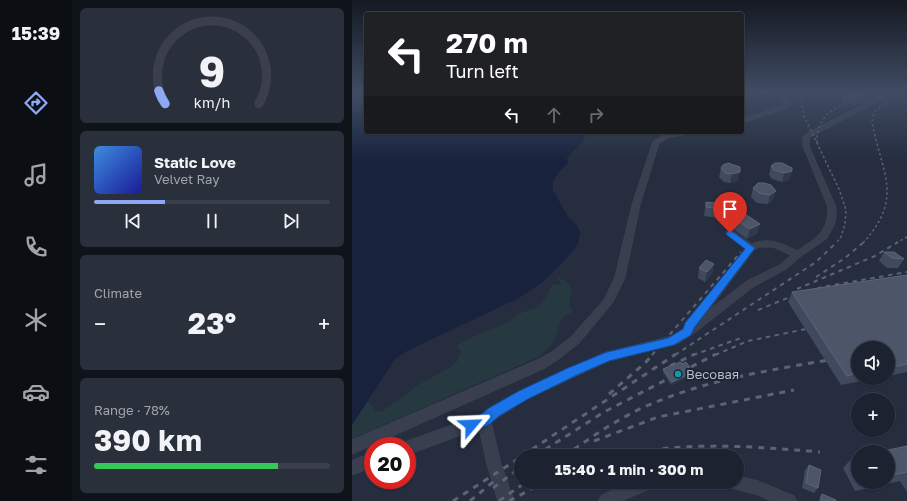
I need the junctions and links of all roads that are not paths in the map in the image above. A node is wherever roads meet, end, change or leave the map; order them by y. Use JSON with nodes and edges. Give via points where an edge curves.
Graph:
{"nodes":[{"id":1,"x":762,"y":114,"type":"edge"},
{"id":2,"x":845,"y":114,"type":"edge"},
{"id":3,"x":744,"y":120,"type":"edge"},
{"id":4,"x":675,"y":134,"type":"edge"},
{"id":5,"x":730,"y":233,"type":"dead end"},
{"id":6,"x":751,"y":248,"type":"junction"},
{"id":7,"x":797,"y":255,"type":"junction"},
{"id":8,"x":688,"y":332,"type":"junction"},
{"id":9,"x":484,"y":420,"type":"junction"},
{"id":10,"x":416,"y":445,"type":"edge"},
{"id":11,"x":352,"y":447,"type":"edge"},
{"id":12,"x":364,"y":463,"type":"edge"},
{"id":13,"x":352,"y":468,"type":"edge"},
{"id":14,"x":744,"y":485,"type":"edge"},
{"id":15,"x":630,"y":489,"type":"edge"},
{"id":16,"x":506,"y":501,"type":"edge"},
{"id":17,"x":606,"y":501,"type":"edge"},
{"id":18,"x":789,"y":501,"type":"edge"}],
"edges":[{"from":1,"to":3,"type":"lane"},
{"from":2,"to":7,"type":"lane","via":[[806,138],[806,146],[830,200],[832,218],[824,236]]},
{"from":4,"to":11,"type":"lane","via":[[667,135],[656,142],[636,205],[620,277],[608,302],[575,340],[541,364]]},
{"from":5,"to":6,"type":"lane"},
{"from":6,"to":7,"type":"lane","via":[[762,243],[773,244]]},
{"from":6,"to":8,"type":"lane","via":[[689,326]]},
{"from":7,"to":8,"type":"lane","via":[[782,267],[750,284]]},
{"from":8,"to":9,"type":"lane","via":[[670,342],[607,357],[572,372],[512,401]]},
{"from":9,"to":10,"type":"lane"},
{"from":9,"to":16,"type":"lane"},
{"from":12,"to":13,"type":"lane"},
{"from":14,"to":18,"type":"lane"},
{"from":15,"to":17,"type":"lane"}]}
